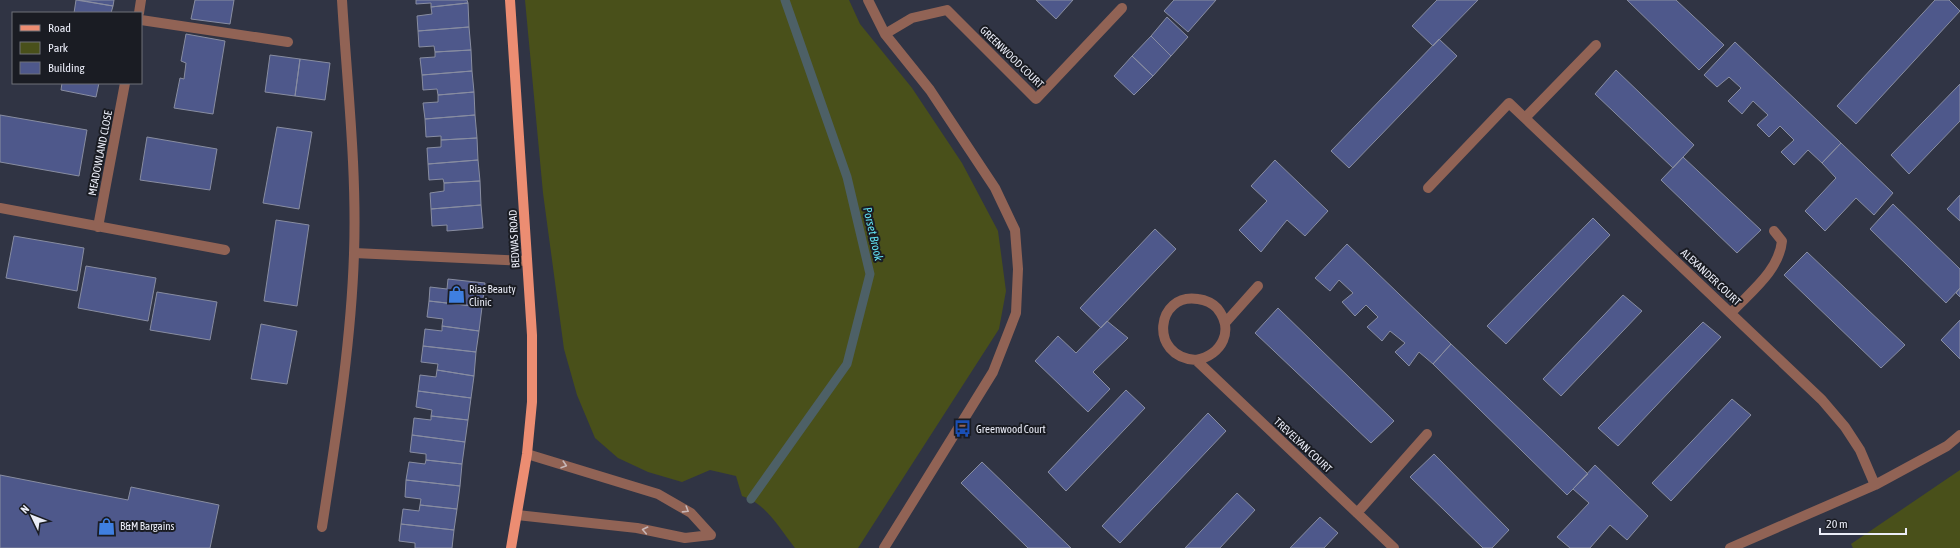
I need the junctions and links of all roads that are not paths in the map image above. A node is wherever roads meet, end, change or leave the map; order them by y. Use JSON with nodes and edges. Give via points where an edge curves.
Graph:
{"nodes":[{"id":1,"x":141,"y":0,"type":"edge"},
{"id":2,"x":342,"y":0,"type":"edge"},
{"id":3,"x":510,"y":0,"type":"edge"},
{"id":4,"x":868,"y":0,"type":"edge"},
{"id":5,"x":1122,"y":8,"type":"dead end"},
{"id":6,"x":139,"y":12,"type":"edge"},
{"id":7,"x":142,"y":20,"type":"edge"},
{"id":8,"x":886,"y":34,"type":"junction"},
{"id":9,"x":288,"y":42,"type":"dead end"},
{"id":10,"x":1596,"y":45,"type":"dead end"},
{"id":11,"x":125,"y":84,"type":"edge"},
{"id":12,"x":1525,"y":118,"type":"junction"},
{"id":13,"x":1428,"y":188,"type":"dead end"},
{"id":14,"x":0,"y":208,"type":"edge"},
{"id":15,"x":98,"y":227,"type":"junction"},
{"id":16,"x":1774,"y":231,"type":"dead end"},
{"id":17,"x":225,"y":250,"type":"dead end"},
{"id":18,"x":354,"y":254,"type":"junction"},
{"id":19,"x":527,"y":261,"type":"junction"},
{"id":20,"x":1258,"y":286,"type":"dead end"},
{"id":21,"x":1731,"y":313,"type":"junction"},
{"id":22,"x":1225,"y":323,"type":"junction"},
{"id":23,"x":1196,"y":360,"type":"junction"},
{"id":24,"x":1427,"y":434,"type":"dead end"},
{"id":25,"x":1960,"y":435,"type":"edge"},
{"id":26,"x":527,"y":454,"type":"junction"},
{"id":27,"x":1875,"y":485,"type":"junction"},
{"id":28,"x":1357,"y":513,"type":"junction"},
{"id":29,"x":517,"y":515,"type":"junction"},
{"id":30,"x":322,"y":527,"type":"dead end"},
{"id":31,"x":511,"y":548,"type":"edge"},
{"id":32,"x":884,"y":548,"type":"edge"},
{"id":33,"x":1394,"y":548,"type":"edge"},
{"id":34,"x":1730,"y":548,"type":"edge"}],
"edges":[{"from":1,"to":6,"type":"street"},
{"from":2,"to":18,"type":"street","via":[[354,172]]},
{"from":3,"to":19,"type":"main road","name":"BEDWAS ROAD"},
{"from":4,"to":8,"type":"street"},
{"from":5,"to":8,"type":"street","name":"GREENWOOD COURT","via":[[1036,99],[947,10],[912,18]]},
{"from":7,"to":9,"type":"street"},
{"from":8,"to":32,"type":"street","via":[[930,90],[995,188],[1015,230],[1018,269],[1016,313],[993,372]]},
{"from":10,"to":12,"type":"street"},
{"from":11,"to":15,"type":"street","name":"MEADOWLAND CLOSE"},
{"from":12,"to":13,"type":"street","name":"ALEXANDER COURT","via":[[1509,103]]},
{"from":12,"to":21,"type":"street","name":"ALEXANDER COURT"},
{"from":14,"to":15,"type":"street"},
{"from":15,"to":17,"type":"street"},
{"from":16,"to":21,"type":"street","via":[[1782,241],[1781,252],[1775,265]]},
{"from":18,"to":19,"type":"street"},
{"from":18,"to":30,"type":"street","via":[[344,384]]},
{"from":19,"to":26,"type":"main road","name":"BEDWAS ROAD","via":[[532,335],[532,395]]},
{"from":20,"to":22,"type":"street"},
{"from":21,"to":27,"type":"street","name":"ALEXANDER COURT","via":[[1822,400],[1845,427],[1860,450]]},
{"from":22,"to":23,"type":"street","via":[[1222,344],[1215,353]]},
{"from":22,"to":23,"type":"street","via":[[1214,305],[1204,300],[1183,300],[1168,312],[1163,331],[1167,345],[1177,356],[1186,360]]},
{"from":23,"to":28,"type":"street","name":"TREVELYAN COURT"},
{"from":24,"to":28,"type":"street"},
{"from":25,"to":27,"type":"street","via":[[1947,446]]},
{"from":26,"to":29,"type":"main road","name":"BEDWAS ROAD"},
{"from":26,"to":29,"type":"street","one_way":true,"via":[[658,494],[691,513],[711,535],[685,538],[637,528]]},
{"from":27,"to":34,"type":"street"},
{"from":28,"to":33,"type":"street","name":"TREVELYAN COURT"},
{"from":29,"to":31,"type":"main road","name":"BEDWAS ROAD"}]}
